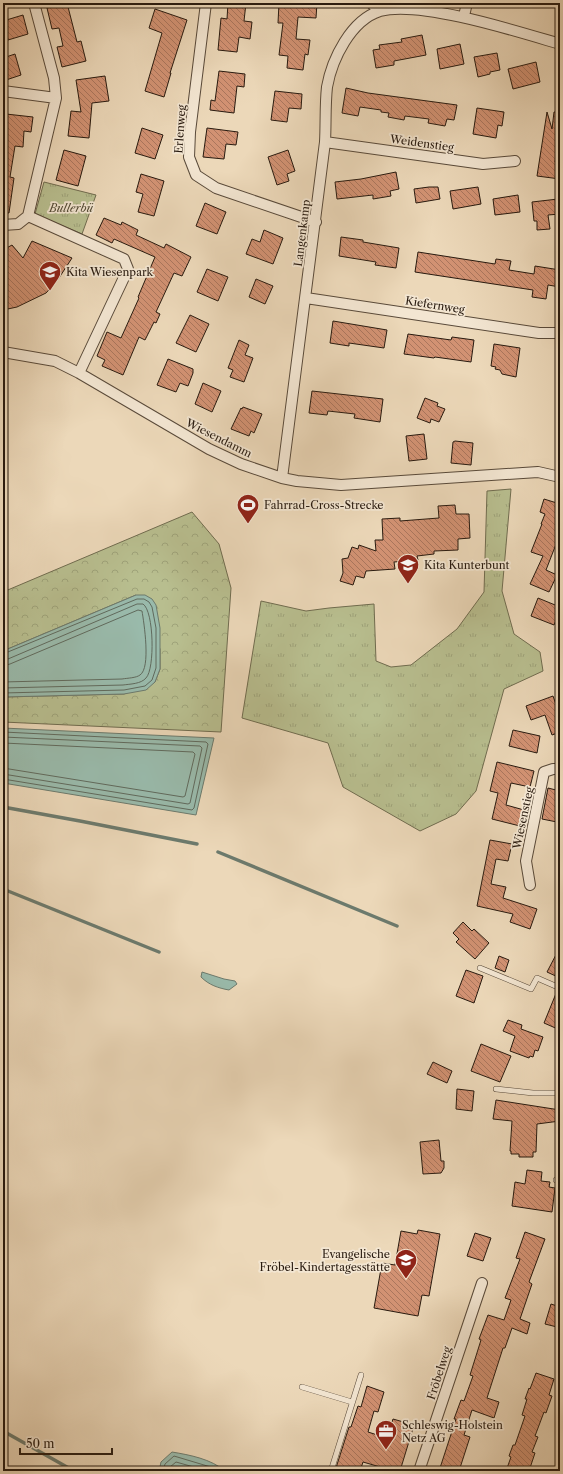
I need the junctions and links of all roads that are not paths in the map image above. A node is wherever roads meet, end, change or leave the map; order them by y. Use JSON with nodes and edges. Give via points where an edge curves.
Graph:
{"nodes":[{"id":1,"x":34,"y":3,"type":"edge"},
{"id":2,"x":206,"y":3,"type":"edge"},
{"id":3,"x":371,"y":3,"type":"edge"},
{"id":4,"x":467,"y":3,"type":"edge"},
{"id":5,"x":380,"y":11,"type":"junction"},
{"id":6,"x":464,"y":16,"type":"junction"},
{"id":7,"x":560,"y":44,"type":"edge"},
{"id":8,"x":3,"y":91,"type":"edge"},
{"id":9,"x":56,"y":98,"type":"junction"},
{"id":10,"x":326,"y":142,"type":"junction"},
{"id":11,"x":515,"y":161,"type":"dead end"},
{"id":12,"x":28,"y":216,"type":"junction"},
{"id":13,"x":316,"y":222,"type":"junction"},
{"id":14,"x":3,"y":225,"type":"edge"},
{"id":15,"x":306,"y":298,"type":"junction"},
{"id":16,"x":560,"y":333,"type":"edge"},
{"id":17,"x":3,"y":352,"type":"edge"},
{"id":18,"x":79,"y":373,"type":"junction"},
{"id":19,"x":560,"y":477,"type":"edge"},
{"id":20,"x":282,"y":478,"type":"junction"},
{"id":21,"x":560,"y":769,"type":"edge"},
{"id":22,"x":530,"y":885,"type":"dead end"},
{"id":23,"x":480,"y":968,"type":"dead end"},
{"id":24,"x":560,"y":988,"type":"edge"},
{"id":25,"x":496,"y":1089,"type":"dead end"},
{"id":26,"x":560,"y":1093,"type":"edge"},
{"id":27,"x":482,"y":1283,"type":"dead end"},
{"id":28,"x":361,"y":1375,"type":"dead end"},
{"id":29,"x":302,"y":1387,"type":"dead end"},
{"id":30,"x":352,"y":1402,"type":"junction"},
{"id":31,"x":331,"y":1471,"type":"edge"},
{"id":32,"x":419,"y":1471,"type":"edge"}],
"edges":[{"from":1,"to":9,"type":"street","via":[[54,78]]},
{"from":2,"to":13,"type":"street","name":"Erlenweg","via":[[190,138],[189,157],[196,175],[216,188]]},
{"from":3,"to":5,"type":"street"},
{"from":4,"to":6,"type":"street"},
{"from":5,"to":6,"type":"street","via":[[399,8]]},
{"from":5,"to":10,"type":"street","name":"Langenkamp","via":[[348,35],[335,61],[327,87]]},
{"from":6,"to":7,"type":"street"},
{"from":8,"to":9,"type":"street"},
{"from":9,"to":12,"type":"street"},
{"from":10,"to":11,"type":"street","name":"Weidenstieg","via":[[482,164]]},
{"from":10,"to":13,"type":"street","name":"Langenkamp"},
{"from":12,"to":14,"type":"street","via":[[18,224]]},
{"from":12,"to":18,"type":"street","via":[[124,259],[128,269]]},
{"from":13,"to":15,"type":"street","name":"Langenkamp"},
{"from":15,"to":16,"type":"street","name":"Kiefernweg","via":[[539,333]]},
{"from":15,"to":20,"type":"street","name":"Langenkamp"},
{"from":17,"to":18,"type":"street","name":"Wiesendamm","via":[[54,361]]},
{"from":18,"to":20,"type":"street","name":"Wiesendamm","via":[[209,449],[241,464]]},
{"from":19,"to":20,"type":"street","name":"Wiesendamm","via":[[538,472],[341,485]]},
{"from":21,"to":22,"type":"street","name":"Wiesenstieg","via":[[544,772],[526,861]]},
{"from":23,"to":24,"type":"lane","via":[[531,989],[537,978]]},
{"from":25,"to":26,"type":"lane"},
{"from":27,"to":32,"type":"street","name":"Fröbelweg"},
{"from":28,"to":30,"type":"lane"},
{"from":29,"to":30,"type":"lane"},
{"from":30,"to":31,"type":"lane"}]}
